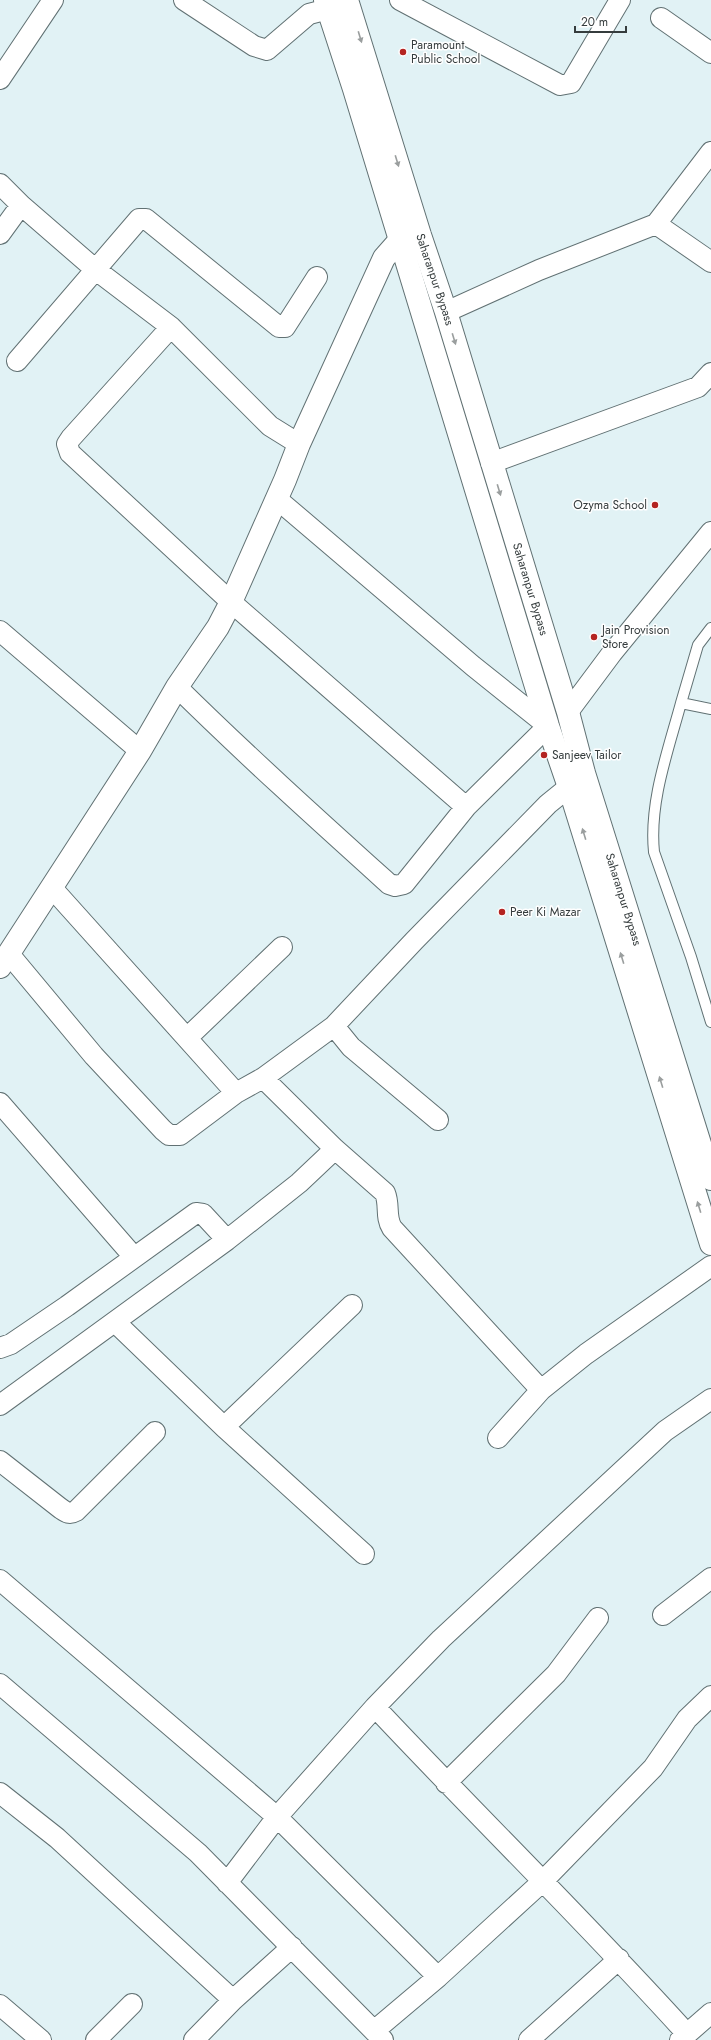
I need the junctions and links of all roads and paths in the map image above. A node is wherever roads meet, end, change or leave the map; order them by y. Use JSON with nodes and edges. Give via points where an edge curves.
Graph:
{"nodes":[{"id":1,"x":53,"y":0,"type":"edge"},
{"id":2,"x":184,"y":0,"type":"edge"},
{"id":3,"x":400,"y":0,"type":"edge"},
{"id":4,"x":619,"y":1,"type":"edge"},
{"id":5,"x":351,"y":3,"type":"edge"},
{"id":6,"x":327,"y":8,"type":"edge"},
{"id":7,"x":661,"y":18,"type":"dead end"},
{"id":8,"x":711,"y":53,"type":"edge"},
{"id":9,"x":0,"y":79,"type":"edge"},
{"id":10,"x":709,"y":160,"type":"edge"},
{"id":11,"x":0,"y":184,"type":"edge"},
{"id":12,"x":21,"y":205,"type":"junction"},
{"id":13,"x":656,"y":224,"type":"junction"},
{"id":14,"x":0,"y":234,"type":"edge"},
{"id":15,"x":410,"y":238,"type":"junction"},
{"id":16,"x":711,"y":262,"type":"edge"},
{"id":17,"x":96,"y":270,"type":"junction"},
{"id":18,"x":317,"y":277,"type":"dead end"},
{"id":19,"x":446,"y":312,"type":"junction"},
{"id":20,"x":171,"y":327,"type":"junction"},
{"id":21,"x":17,"y":361,"type":"dead end"},
{"id":22,"x":711,"y":373,"type":"edge"},
{"id":23,"x":299,"y":444,"type":"junction"},
{"id":24,"x":491,"y":464,"type":"junction"},
{"id":25,"x":277,"y":499,"type":"junction"},
{"id":26,"x":711,"y":532,"type":"edge"},
{"id":27,"x":231,"y":602,"type":"junction"},
{"id":28,"x":711,"y":628,"type":"edge"},
{"id":29,"x":0,"y":631,"type":"edge"},
{"id":30,"x":177,"y":687,"type":"junction"},
{"id":31,"x":681,"y":703,"type":"junction"},
{"id":32,"x":711,"y":709,"type":"edge"},
{"id":33,"x":568,"y":712,"type":"junction"},
{"id":34,"x":548,"y":726,"type":"junction"},
{"id":35,"x":140,"y":750,"type":"junction"},
{"id":36,"x":569,"y":786,"type":"junction"},
{"id":37,"x":466,"y":807,"type":"junction"},
{"id":38,"x":52,"y":888,"type":"junction"},
{"id":39,"x":282,"y":947,"type":"dead end"},
{"id":40,"x":5,"y":961,"type":"edge"},
{"id":41,"x":711,"y":1022,"type":"edge"},
{"id":42,"x":334,"y":1026,"type":"junction"},
{"id":43,"x":187,"y":1038,"type":"junction"},
{"id":44,"x":263,"y":1078,"type":"junction"},
{"id":45,"x":236,"y":1093,"type":"junction"},
{"id":46,"x":0,"y":1103,"type":"edge"},
{"id":47,"x":438,"y":1120,"type":"dead end"},
{"id":48,"x":335,"y":1149,"type":"junction"},
{"id":49,"x":711,"y":1179,"type":"edge"},
{"id":50,"x":227,"y":1240,"type":"junction"},
{"id":51,"x":711,"y":1244,"type":"edge"},
{"id":52,"x":134,"y":1256,"type":"junction"},
{"id":53,"x":711,"y":1266,"type":"edge"},
{"id":54,"x":352,"y":1305,"type":"dead end"},
{"id":55,"x":115,"y":1322,"type":"junction"},
{"id":56,"x":0,"y":1348,"type":"edge"},
{"id":57,"x":541,"y":1390,"type":"junction"},
{"id":58,"x":711,"y":1399,"type":"edge"},
{"id":59,"x":0,"y":1405,"type":"edge"},
{"id":60,"x":224,"y":1427,"type":"junction"},
{"id":61,"x":155,"y":1432,"type":"dead end"},
{"id":62,"x":498,"y":1438,"type":"dead end"},
{"id":63,"x":0,"y":1461,"type":"edge"},
{"id":64,"x":364,"y":1554,"type":"dead end"},
{"id":65,"x":711,"y":1578,"type":"edge"},
{"id":66,"x":0,"y":1580,"type":"edge"},
{"id":67,"x":663,"y":1615,"type":"dead end"},
{"id":68,"x":598,"y":1618,"type":"dead end"},
{"id":69,"x":0,"y":1684,"type":"edge"},
{"id":70,"x":711,"y":1696,"type":"edge"},
{"id":71,"x":375,"y":1707,"type":"junction"},
{"id":72,"x":446,"y":1783,"type":"junction"},
{"id":73,"x":0,"y":1793,"type":"edge"},
{"id":74,"x":276,"y":1817,"type":"junction"},
{"id":75,"x":227,"y":1882,"type":"junction"},
{"id":76,"x":543,"y":1882,"type":"junction"},
{"id":77,"x":292,"y":1947,"type":"junction"},
{"id":78,"x":619,"y":1959,"type":"junction"},
{"id":79,"x":438,"y":1977,"type":"junction"},
{"id":80,"x":233,"y":2000,"type":"junction"},
{"id":81,"x":132,"y":2004,"type":"dead end"},
{"id":82,"x":0,"y":2005,"type":"edge"},
{"id":83,"x":711,"y":2013,"type":"edge"},
{"id":84,"x":379,"y":2035,"type":"edge"},
{"id":85,"x":683,"y":2037,"type":"edge"},
{"id":86,"x":40,"y":2040,"type":"edge"},
{"id":87,"x":96,"y":2040,"type":"edge"},
{"id":88,"x":194,"y":2040,"type":"edge"},
{"id":89,"x":529,"y":2040,"type":"edge"}],
"edges":[{"from":1,"to":9,"type":"street"},
{"from":2,"to":6,"type":"street","via":[[254,46],[267,50],[309,14]]},
{"from":3,"to":4,"type":"street","via":[[560,85],[571,82]]},
{"from":5,"to":6,"type":"main road"},
{"from":5,"to":15,"type":"main road","name":"Saharanpur Bypass","one_way":true},
{"from":6,"to":15,"type":"main road"},
{"from":7,"to":8,"type":"street"},
{"from":10,"to":13,"type":"street"},
{"from":11,"to":12,"type":"street"},
{"from":12,"to":14,"type":"street"},
{"from":12,"to":17,"type":"street"},
{"from":13,"to":16,"type":"street"},
{"from":13,"to":19,"type":"street","via":[[539,270]]},
{"from":15,"to":19,"type":"main road","name":"Saharanpur Bypass"},
{"from":15,"to":23,"type":"main road","via":[[384,258]]},
{"from":15,"to":34,"type":"main road"},
{"from":17,"to":18,"type":"street","via":[[134,224],[146,219],[279,327],[285,328]]},
{"from":17,"to":20,"type":"street"},
{"from":17,"to":21,"type":"street"},
{"from":19,"to":24,"type":"main road","name":"Saharanpur Bypass","one_way":true},
{"from":20,"to":23,"type":"street","via":[[270,426]]},
{"from":20,"to":27,"type":"street","via":[[71,438],[68,448],[70,453]]},
{"from":22,"to":24,"type":"street","via":[[698,387]]},
{"from":23,"to":25,"type":"main road"},
{"from":24,"to":33,"type":"main road","name":"Saharanpur Bypass","one_way":true},
{"from":25,"to":27,"type":"main road"},
{"from":25,"to":34,"type":"street","via":[[473,666]]},
{"from":26,"to":33,"type":"street","via":[[612,653]]},
{"from":27,"to":30,"type":"main road","via":[[218,627]]},
{"from":27,"to":37,"type":"street"},
{"from":28,"to":31,"type":"lane","via":[[698,645]]},
{"from":29,"to":35,"type":"street"},
{"from":30,"to":35,"type":"main road"},
{"from":30,"to":37,"type":"street","via":[[235,745],[389,884],[404,884]]},
{"from":31,"to":32,"type":"lane"},
{"from":31,"to":41,"type":"lane","via":[[656,796],[654,852]]},
{"from":33,"to":49,"type":"main road","name":"Saharanpur Bypass","via":[[584,773]]},
{"from":34,"to":36,"type":"main road"},
{"from":34,"to":37,"type":"street"},
{"from":35,"to":38,"type":"main road"},
{"from":36,"to":42,"type":"street","via":[[548,804]]},
{"from":51,"to":36,"type":"main road","one_way":true},
{"from":38,"to":40,"type":"main road"},
{"from":38,"to":43,"type":"street"},
{"from":39,"to":43,"type":"street"},
{"from":40,"to":45,"type":"street","via":[[169,1134],[180,1135]]},
{"from":42,"to":44,"type":"street"},
{"from":42,"to":47,"type":"street","via":[[351,1046]]},
{"from":43,"to":45,"type":"street"},
{"from":44,"to":45,"type":"street"},
{"from":44,"to":48,"type":"street"},
{"from":46,"to":52,"type":"street"},
{"from":48,"to":50,"type":"street","via":[[299,1183]]},
{"from":48,"to":57,"type":"street","via":[[385,1193],[388,1203],[387,1217],[392,1228]]},
{"from":50,"to":52,"type":"street","via":[[199,1212]]},
{"from":50,"to":55,"type":"street"},
{"from":52,"to":56,"type":"street","via":[[61,1310],[11,1344]]},
{"from":53,"to":57,"type":"street","via":[[586,1354]]},
{"from":54,"to":60,"type":"street"},
{"from":55,"to":59,"type":"street"},
{"from":55,"to":60,"type":"street"},
{"from":57,"to":62,"type":"street"},
{"from":58,"to":71,"type":"street","via":[[659,1436],[441,1639]]},
{"from":60,"to":64,"type":"street"},
{"from":61,"to":63,"type":"street","via":[[72,1513],[64,1510]]},
{"from":65,"to":67,"type":"street"},
{"from":66,"to":74,"type":"street"},
{"from":68,"to":72,"type":"street","via":[[556,1674]]},
{"from":69,"to":75,"type":"street","via":[[198,1853]]},
{"from":70,"to":76,"type":"street","via":[[688,1719],[653,1768]]},
{"from":71,"to":72,"type":"street"},
{"from":71,"to":74,"type":"street"},
{"from":72,"to":76,"type":"street"},
{"from":73,"to":80,"type":"street","via":[[57,1838]]},
{"from":74,"to":75,"type":"street"},
{"from":74,"to":79,"type":"street"},
{"from":75,"to":77,"type":"street"},
{"from":76,"to":78,"type":"street"},
{"from":76,"to":79,"type":"street"},
{"from":77,"to":80,"type":"street"},
{"from":77,"to":84,"type":"street"},
{"from":78,"to":85,"type":"street"},
{"from":78,"to":89,"type":"street"},
{"from":79,"to":84,"type":"street"},
{"from":80,"to":88,"type":"street"},
{"from":81,"to":87,"type":"street"},
{"from":82,"to":86,"type":"street"},
{"from":83,"to":85,"type":"street"}]}
